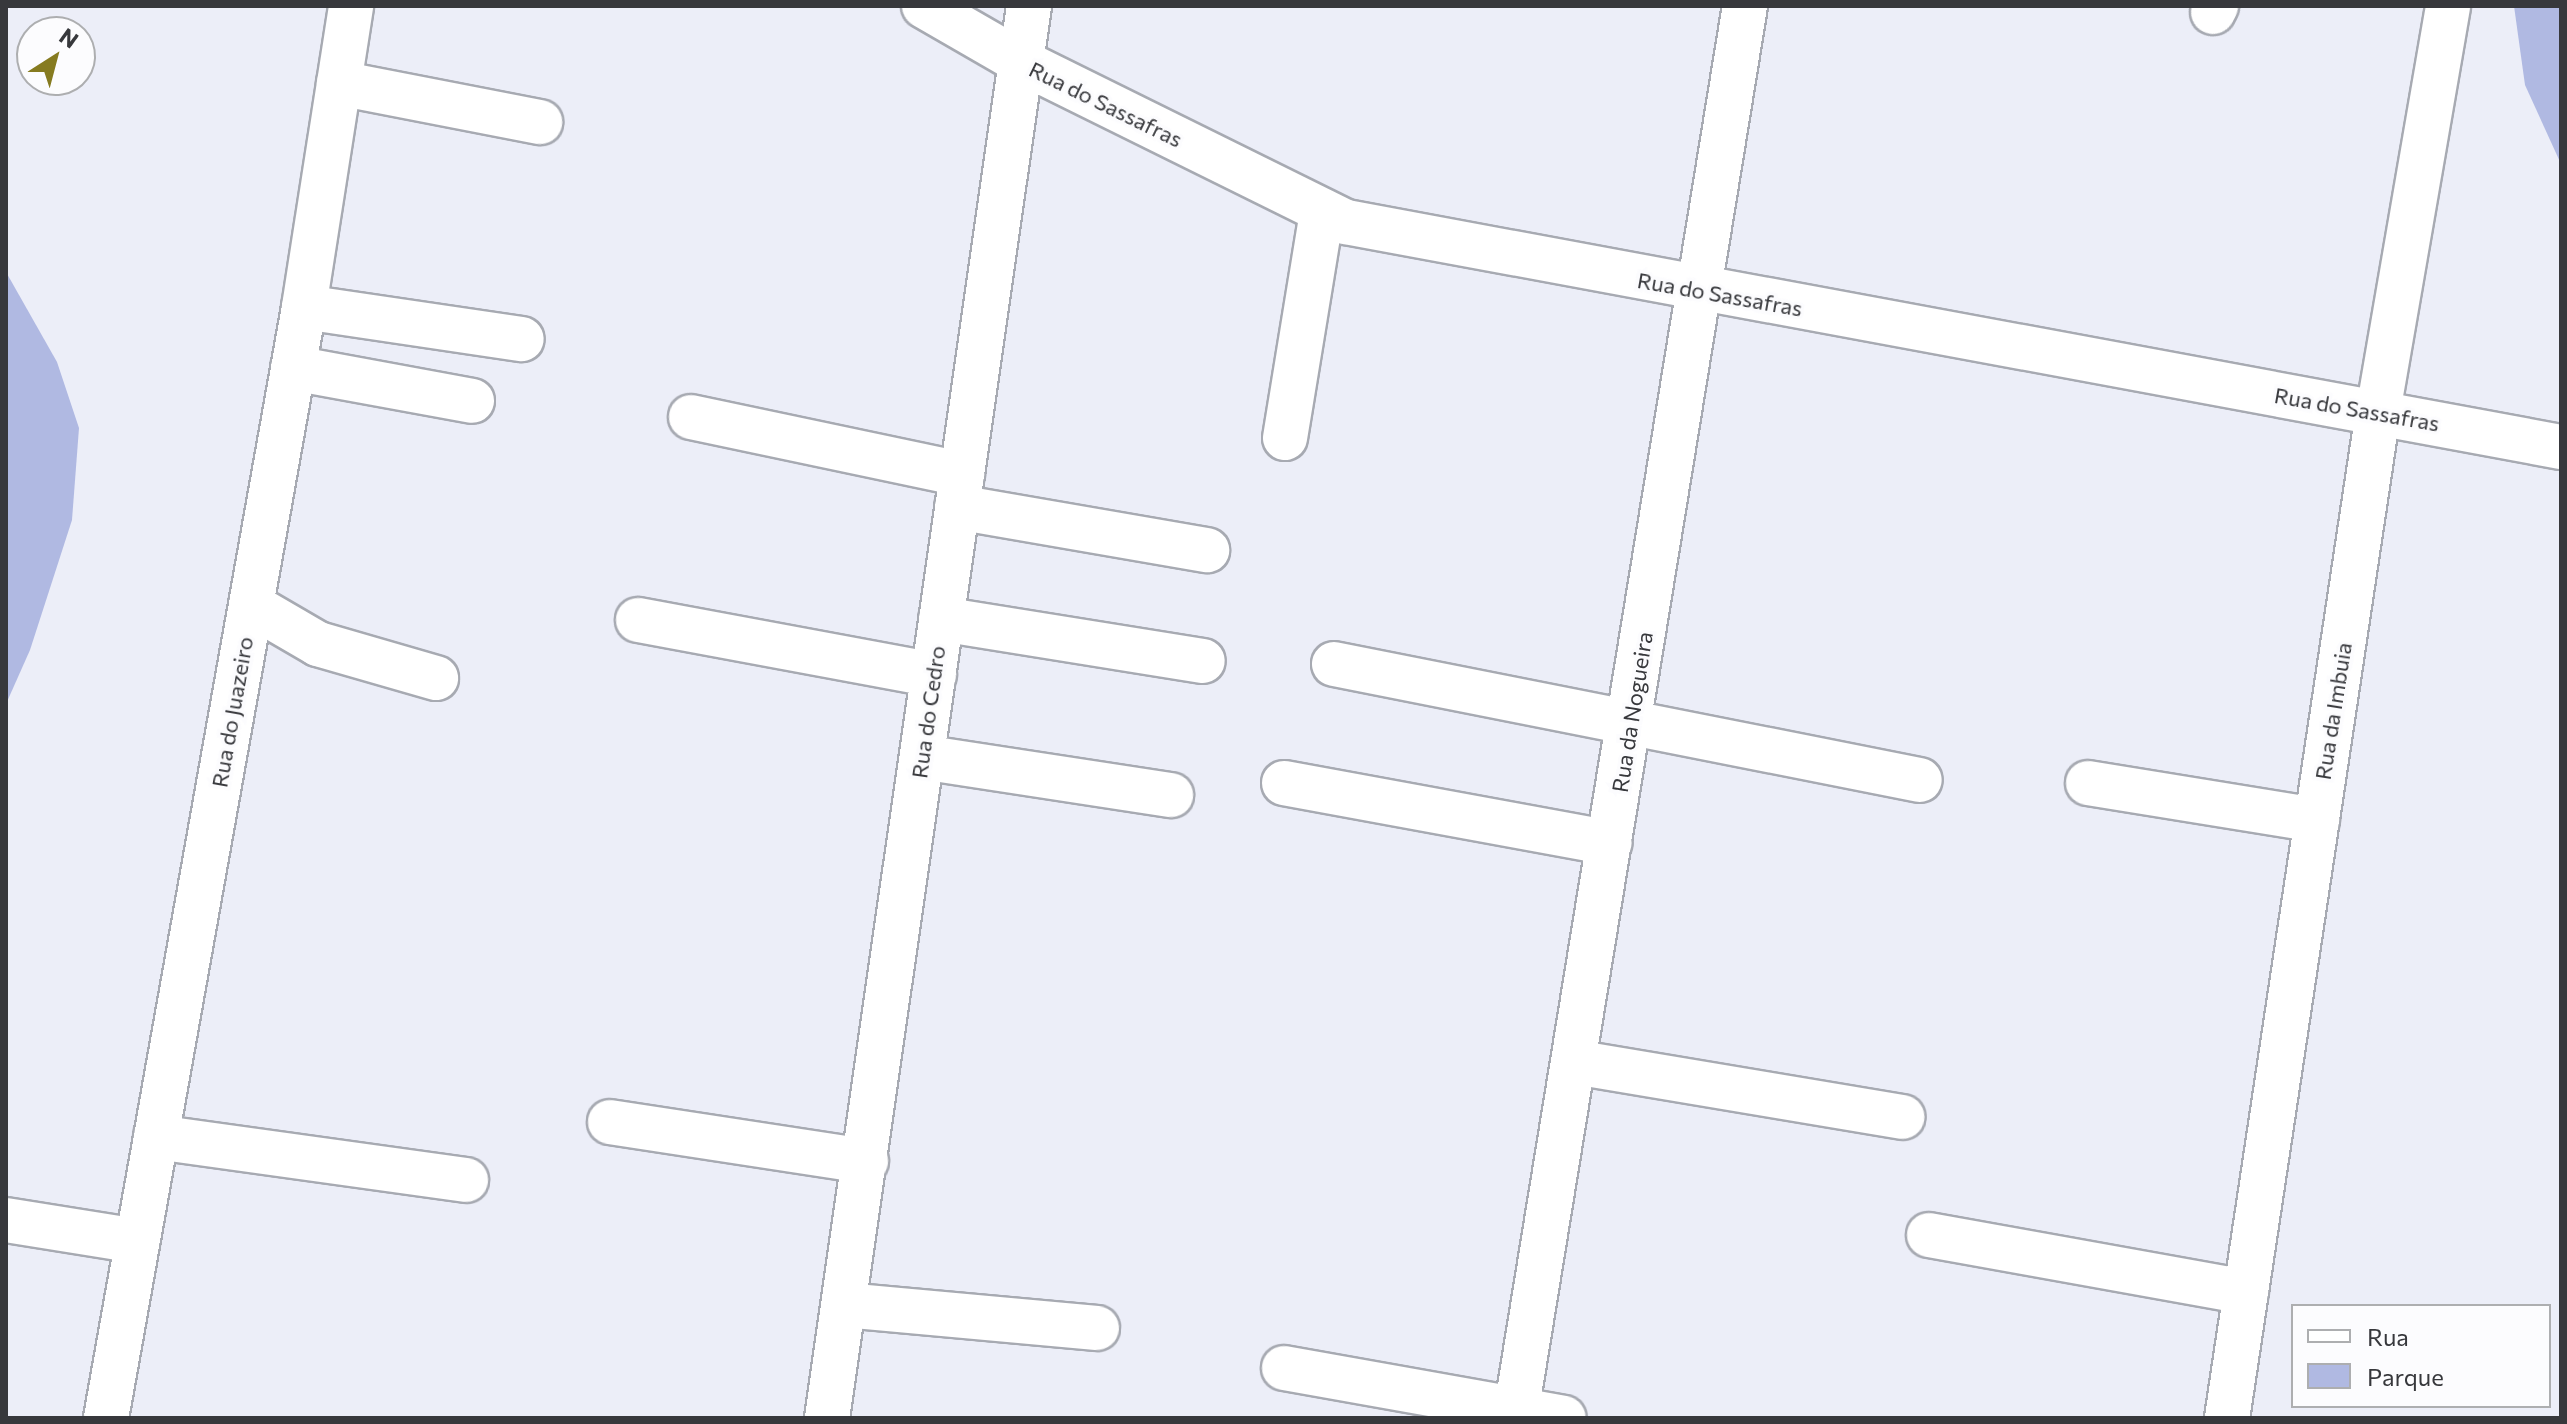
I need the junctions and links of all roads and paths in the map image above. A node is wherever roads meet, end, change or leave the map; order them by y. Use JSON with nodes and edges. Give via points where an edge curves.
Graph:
{"nodes":[{"id":1,"x":351,"y":6,"type":"edge"},
{"id":2,"x":924,"y":6,"type":"edge"},
{"id":3,"x":1029,"y":6,"type":"edge"},
{"id":4,"x":1745,"y":6,"type":"edge"},
{"id":5,"x":2448,"y":6,"type":"edge"},
{"id":6,"x":1018,"y":60,"type":"junction"},
{"id":7,"x":339,"y":83,"type":"junction"},
{"id":8,"x":540,"y":122,"type":"dead end"},
{"id":9,"x":1322,"y":211,"type":"junction"},
{"id":10,"x":1702,"y":291,"type":"junction"},
{"id":11,"x":304,"y":307,"type":"junction"},
{"id":12,"x":522,"y":339,"type":"dead end"},
{"id":13,"x":293,"y":368,"type":"junction"},
{"id":14,"x":472,"y":401,"type":"dead end"},
{"id":15,"x":2378,"y":412,"type":"junction"},
{"id":16,"x":691,"y":417,"type":"dead end"},
{"id":17,"x":1285,"y":438,"type":"dead end"},
{"id":18,"x":2561,"y":447,"type":"edge"},
{"id":19,"x":959,"y":491,"type":"junction"},
{"id":20,"x":1207,"y":550,"type":"dead end"},
{"id":21,"x":251,"y":605,"type":"junction"},
{"id":22,"x":941,"y":619,"type":"junction"},
{"id":23,"x":638,"y":620,"type":"dead end"},
{"id":24,"x":1203,"y":661,"type":"dead end"},
{"id":25,"x":1334,"y":664,"type":"dead end"},
{"id":26,"x":934,"y":675,"type":"junction"},
{"id":27,"x":436,"y":678,"type":"dead end"},
{"id":28,"x":1630,"y":724,"type":"junction"},
{"id":29,"x":922,"y":757,"type":"junction"},
{"id":30,"x":1920,"y":780,"type":"dead end"},
{"id":31,"x":1284,"y":783,"type":"dead end"},
{"id":32,"x":2088,"y":783,"type":"dead end"},
{"id":33,"x":1171,"y":795,"type":"dead end"},
{"id":34,"x":2317,"y":820,"type":"junction"},
{"id":35,"x":1610,"y":843,"type":"junction"},
{"id":36,"x":1574,"y":1062,"type":"junction"},
{"id":37,"x":1902,"y":1117,"type":"dead end"},
{"id":38,"x":610,"y":1122,"type":"dead end"},
{"id":39,"x":156,"y":1137,"type":"junction"},
{"id":40,"x":866,"y":1161,"type":"junction"},
{"id":41,"x":466,"y":1180,"type":"dead end"},
{"id":42,"x":6,"y":1220,"type":"edge"},
{"id":43,"x":1929,"y":1235,"type":"dead end"},
{"id":44,"x":137,"y":1241,"type":"junction"},
{"id":45,"x":2246,"y":1292,"type":"junction"},
{"id":46,"x":844,"y":1305,"type":"junction"},
{"id":47,"x":1097,"y":1328,"type":"dead end"},
{"id":48,"x":1284,"y":1368,"type":"dead end"},
{"id":49,"x":1515,"y":1414,"type":"edge"},
{"id":50,"x":106,"y":1418,"type":"edge"},
{"id":51,"x":827,"y":1418,"type":"edge"},
{"id":52,"x":1564,"y":1418,"type":"edge"},
{"id":53,"x":2227,"y":1418,"type":"edge"}],
"edges":[{"from":1,"to":7,"type":"street","name":"Rua do Juazeiro"},
{"from":2,"to":6,"type":"street","name":"Rua do Sassafras"},
{"from":3,"to":6,"type":"street","name":"Rua do Cedro"},
{"from":4,"to":10,"type":"street","name":"Rua da Nogueira"},
{"from":5,"to":15,"type":"street","name":"Rua da Imbuia"},
{"from":6,"to":9,"type":"street","name":"Rua do Sassafras"},
{"from":6,"to":19,"type":"street","name":"Rua do Cedro"},
{"from":7,"to":8,"type":"street"},
{"from":7,"to":11,"type":"street","name":"Rua do Juazeiro"},
{"from":9,"to":10,"type":"street","name":"Rua do Sassafras","via":[[1346,222]]},
{"from":9,"to":17,"type":"street"},
{"from":10,"to":15,"type":"street","name":"Rua do Sassafras"},
{"from":10,"to":28,"type":"street","name":"Rua da Nogueira"},
{"from":11,"to":12,"type":"street"},
{"from":11,"to":13,"type":"street","name":"Rua do Juazeiro"},
{"from":13,"to":14,"type":"street"},
{"from":13,"to":21,"type":"street","name":"Rua do Juazeiro"},
{"from":15,"to":18,"type":"street","name":"Rua do Sassafras"},
{"from":15,"to":34,"type":"street","name":"Rua da Imbuia"},
{"from":16,"to":19,"type":"street"},
{"from":19,"to":20,"type":"street"},
{"from":19,"to":22,"type":"street","name":"Rua do Cedro"},
{"from":21,"to":27,"type":"street","via":[[318,644]]},
{"from":21,"to":39,"type":"street","name":"Rua do Juazeiro"},
{"from":22,"to":24,"type":"street"},
{"from":22,"to":26,"type":"street","name":"Rua do Cedro"},
{"from":23,"to":26,"type":"street"},
{"from":25,"to":28,"type":"street"},
{"from":26,"to":29,"type":"street","name":"Rua do Cedro"},
{"from":28,"to":30,"type":"street"},
{"from":28,"to":35,"type":"street","name":"Rua da Nogueira"},
{"from":29,"to":33,"type":"street"},
{"from":29,"to":40,"type":"street","name":"Rua do Cedro"},
{"from":31,"to":35,"type":"street"},
{"from":32,"to":34,"type":"street"},
{"from":34,"to":45,"type":"street","name":"Rua da Imbuia"},
{"from":35,"to":36,"type":"street","name":"Rua da Nogueira"},
{"from":36,"to":37,"type":"street"},
{"from":36,"to":49,"type":"street","name":"Rua da Nogueira"},
{"from":38,"to":40,"type":"street"},
{"from":39,"to":41,"type":"street"},
{"from":39,"to":44,"type":"street","name":"Rua do Juazeiro"},
{"from":40,"to":46,"type":"street","name":"Rua do Cedro"},
{"from":42,"to":44,"type":"street"},
{"from":43,"to":45,"type":"street"},
{"from":44,"to":50,"type":"street","name":"Rua do Juazeiro"},
{"from":45,"to":53,"type":"street","name":"Rua da Imbuia"},
{"from":46,"to":47,"type":"street"},
{"from":46,"to":51,"type":"street","name":"Rua do Cedro"},
{"from":48,"to":49,"type":"street"},
{"from":49,"to":52,"type":"street"}]}
